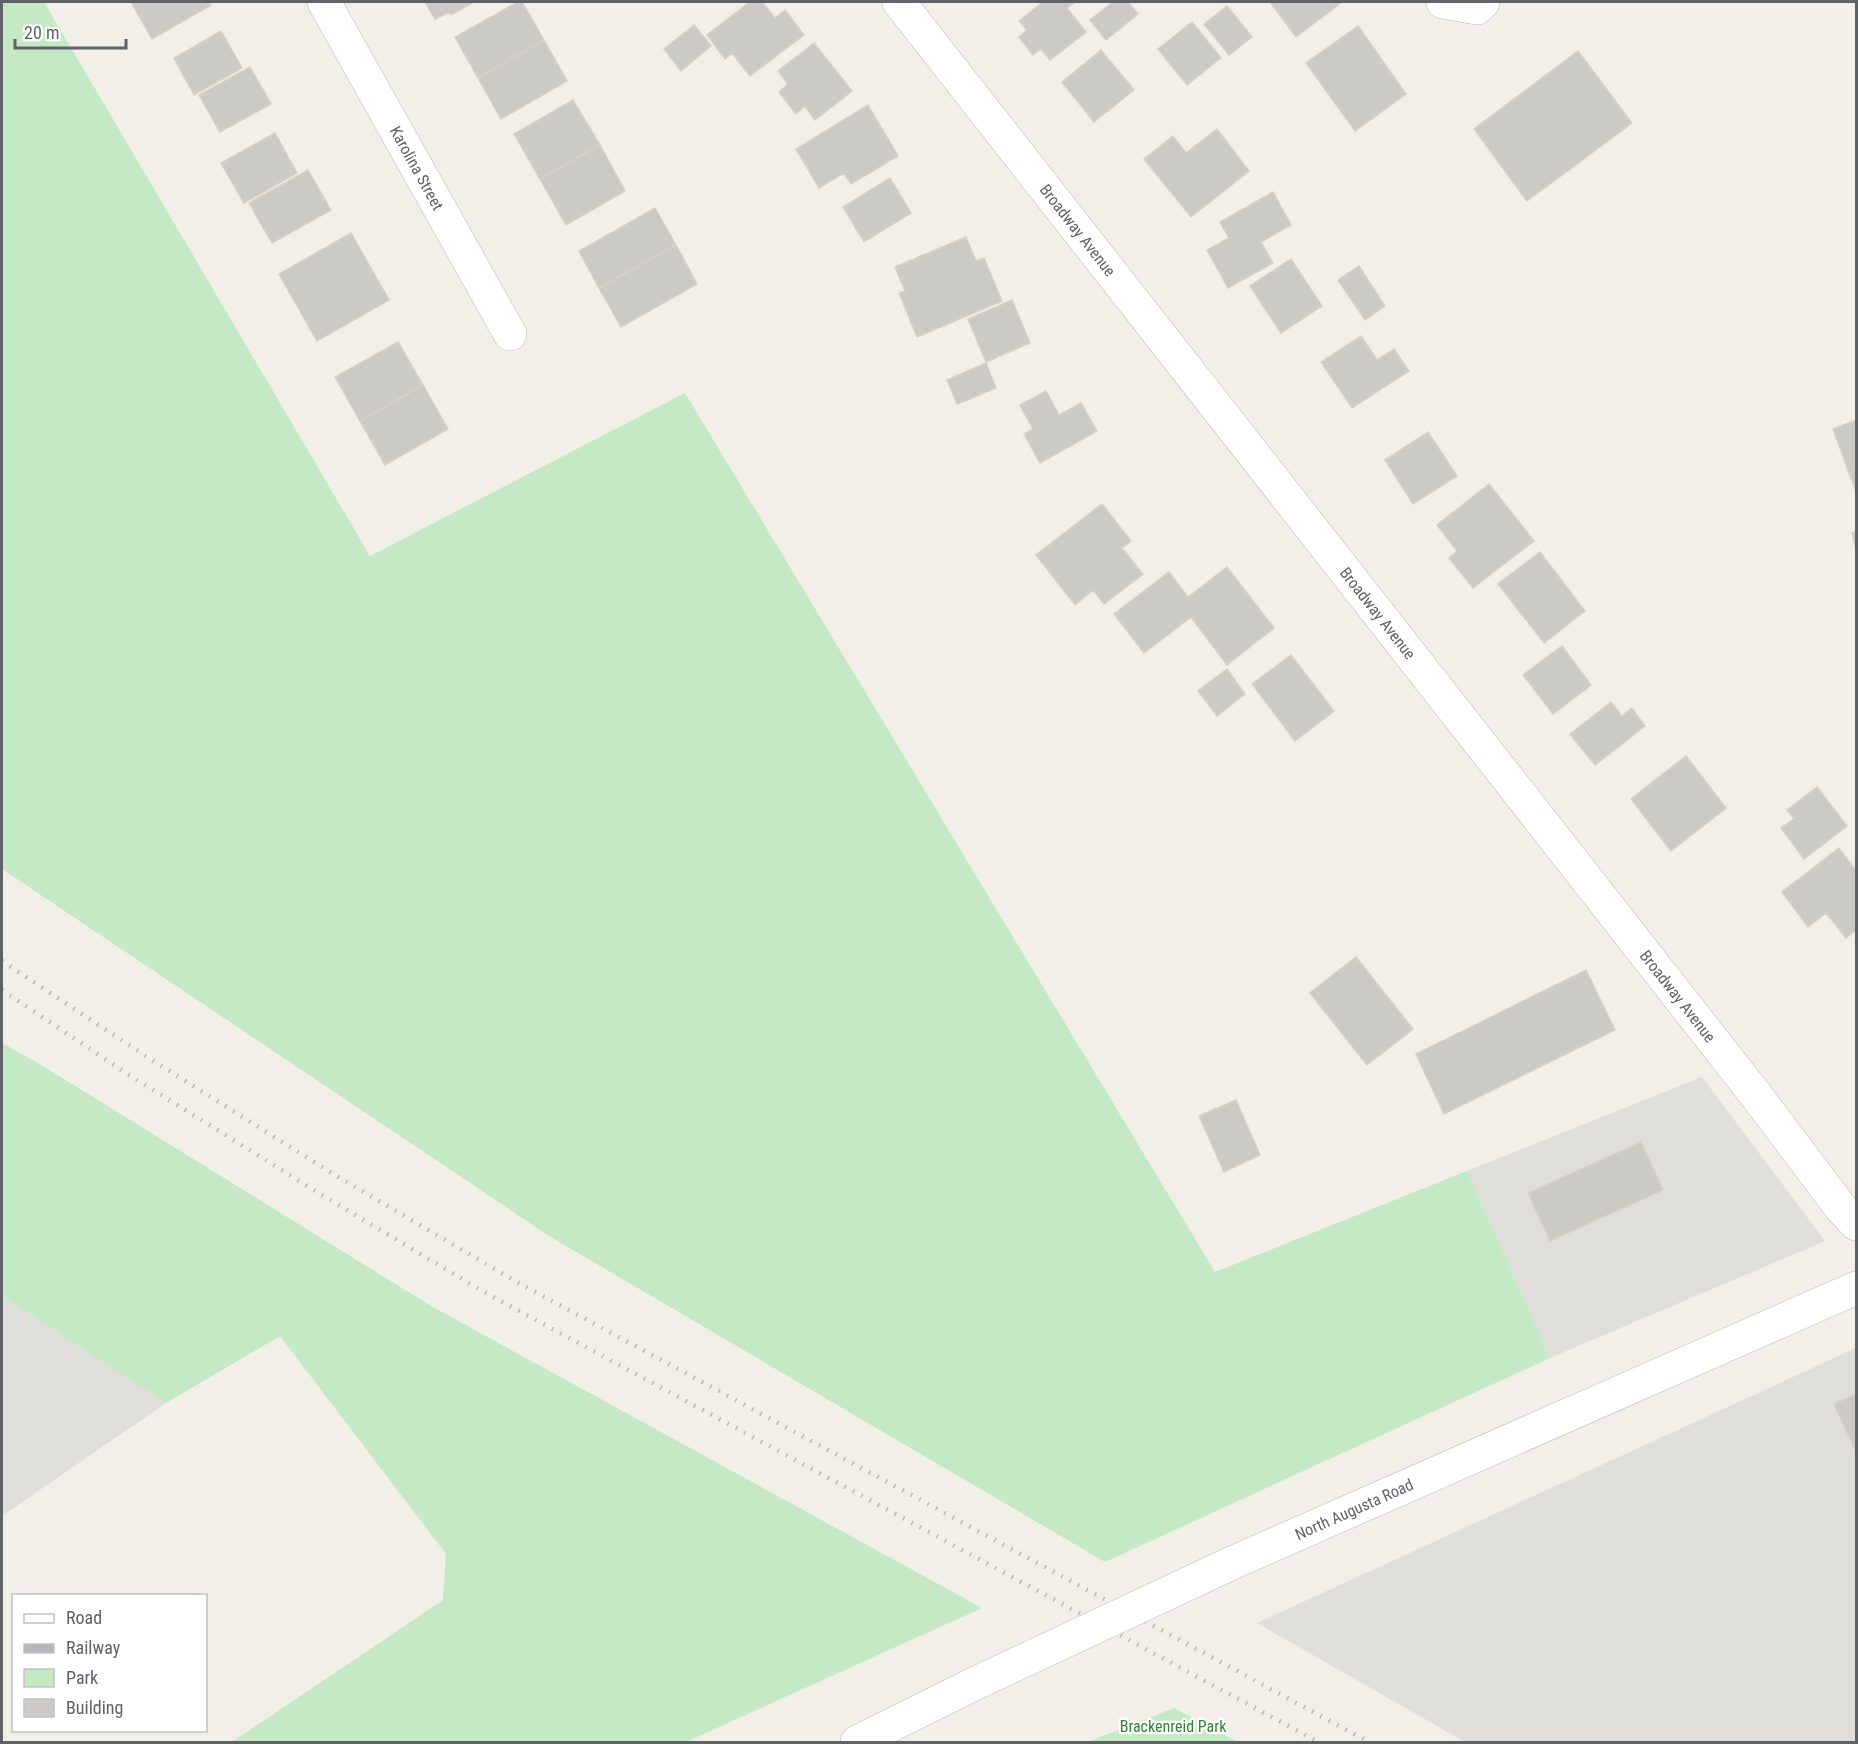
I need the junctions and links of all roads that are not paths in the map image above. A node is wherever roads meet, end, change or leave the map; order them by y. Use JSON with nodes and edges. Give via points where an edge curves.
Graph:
{"nodes":[{"id":1,"x":324,"y":2,"type":"edge"},
{"id":2,"x":899,"y":2,"type":"edge"},
{"id":3,"x":1443,"y":2,"type":"edge"},
{"id":4,"x":1483,"y":2,"type":"edge"},
{"id":5,"x":510,"y":334,"type":"dead end"},
{"id":6,"x":1857,"y":1224,"type":"edge"},
{"id":7,"x":1857,"y":1288,"type":"edge"},
{"id":8,"x":857,"y":1743,"type":"edge"}],
"edges":[{"from":1,"to":5,"type":"street","name":"Karolina Street"},
{"from":2,"to":6,"type":"street","name":"Broadway Avenue"},
{"from":3,"to":4,"type":"street","via":[[1477,8]]},
{"from":7,"to":8,"type":"street","name":"North Augusta Road","bridge":true,"via":[[1232,1563]]}]}
